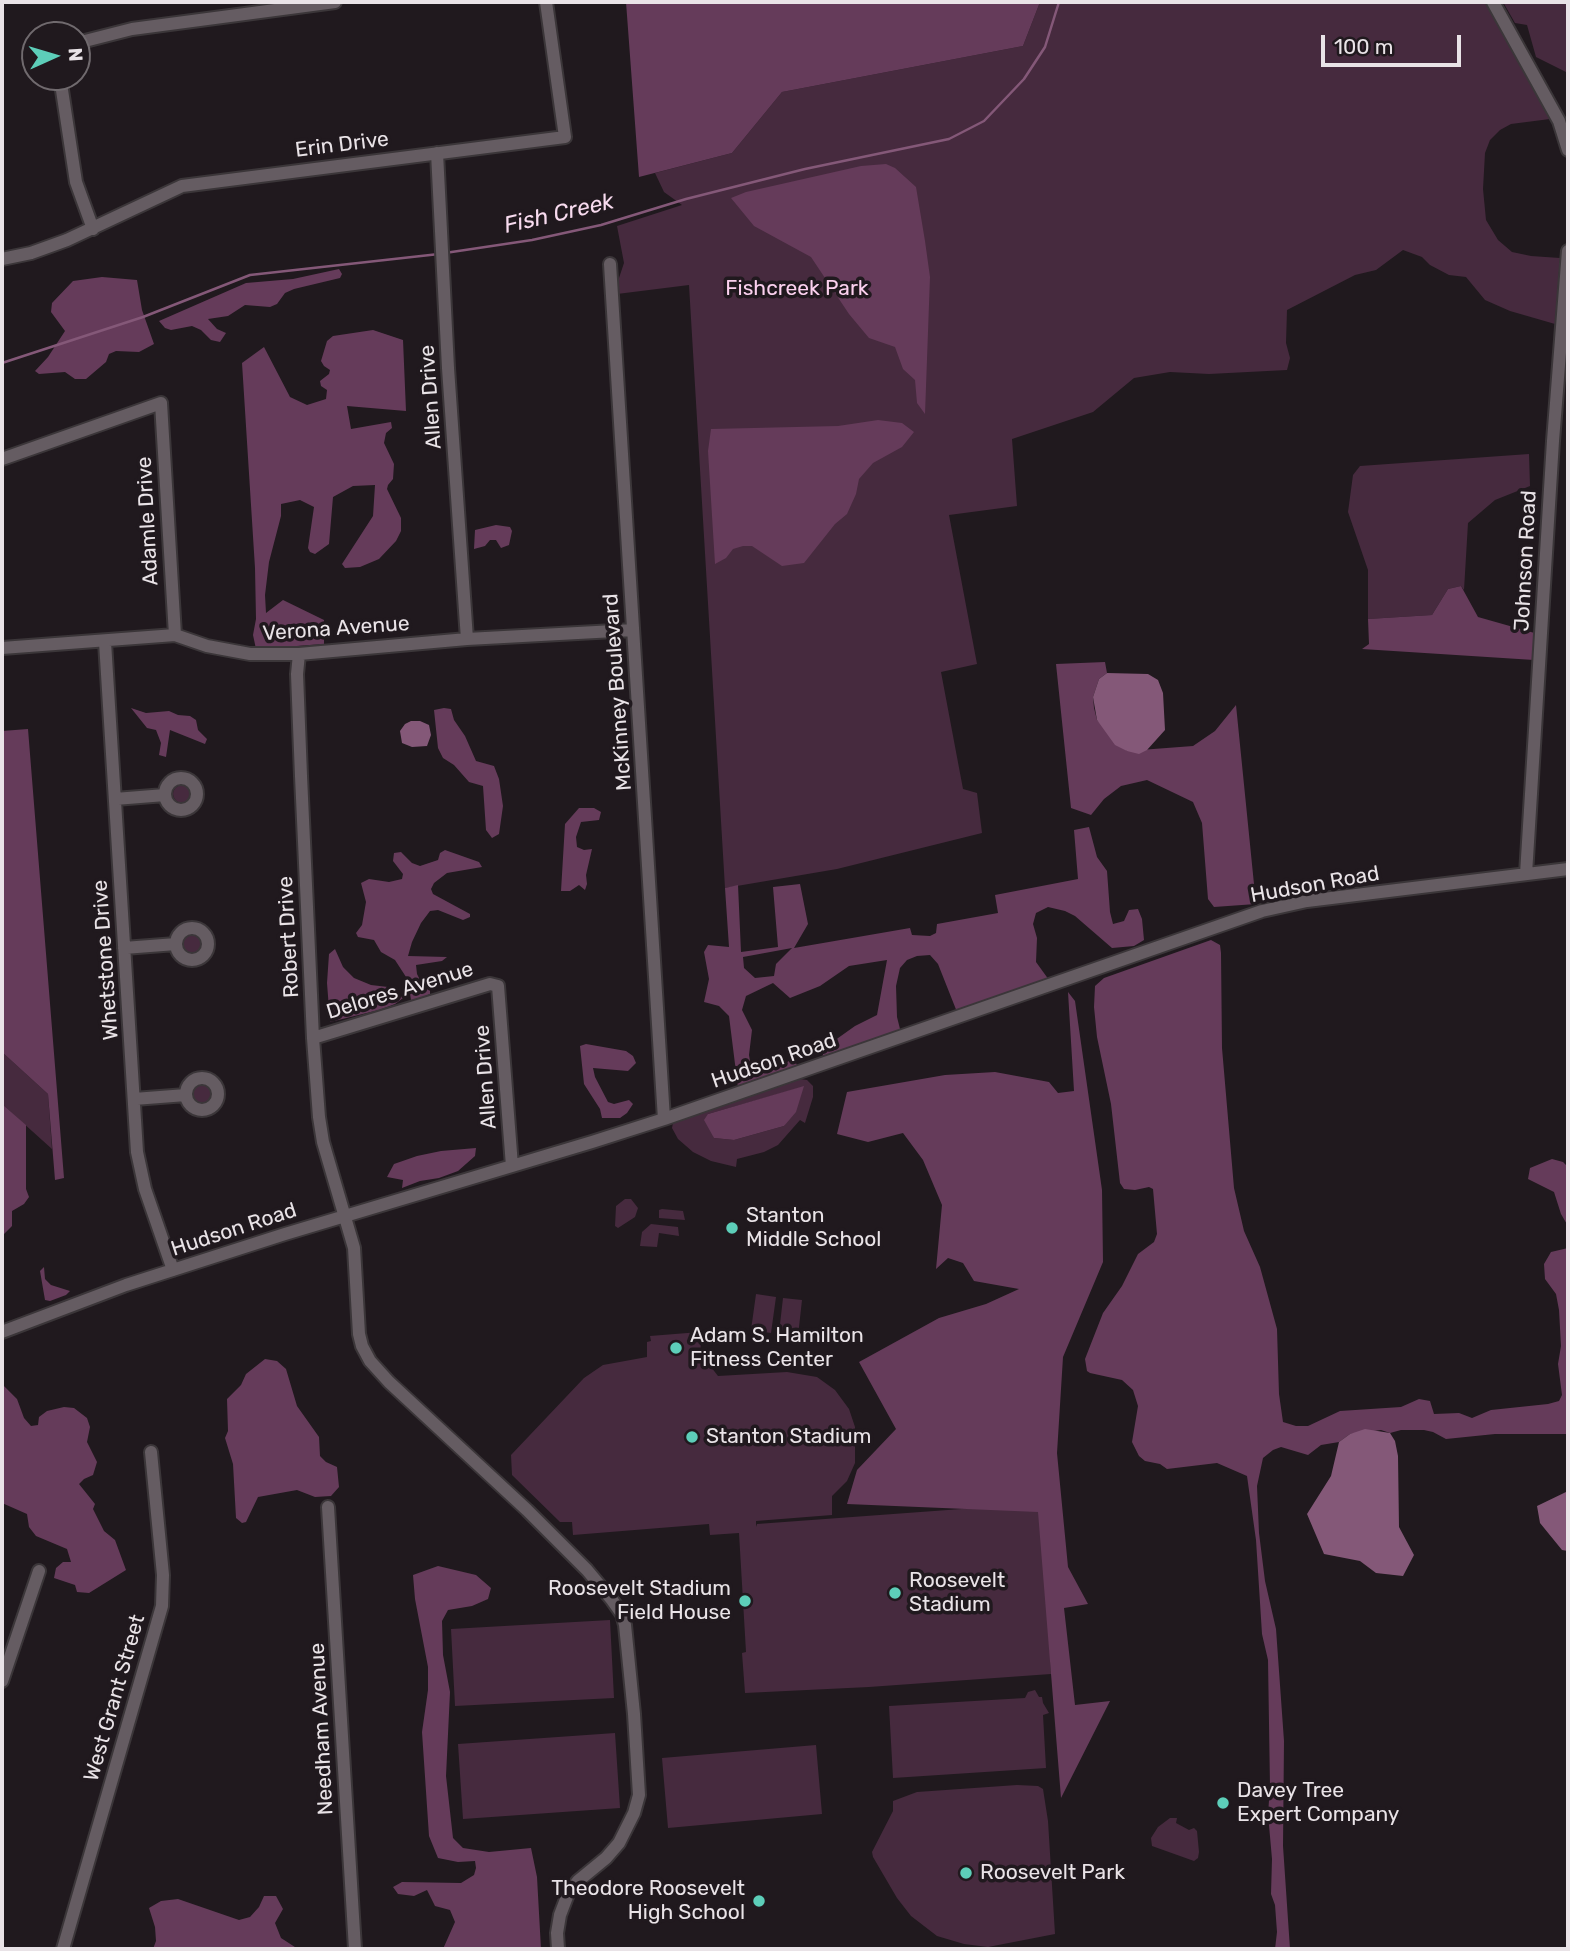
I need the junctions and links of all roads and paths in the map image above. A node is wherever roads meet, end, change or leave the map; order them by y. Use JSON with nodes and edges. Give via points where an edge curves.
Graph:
{"nodes":[{"id":1,"x":335,"y":2,"type":"edge"},
{"id":2,"x":546,"y":2,"type":"edge"},
{"id":3,"x":1493,"y":2,"type":"edge"},
{"id":4,"x":91,"y":39,"type":"edge"},
{"id":5,"x":62,"y":91,"type":"edge"},
{"id":6,"x":1568,"y":150,"type":"edge"},
{"id":7,"x":437,"y":153,"type":"junction"},
{"id":8,"x":93,"y":229,"type":"junction"},
{"id":9,"x":1568,"y":251,"type":"edge"},
{"id":10,"x":2,"y":259,"type":"edge"},
{"id":11,"x":610,"y":264,"type":"dead end"},
{"id":12,"x":2,"y":459,"type":"edge"},
{"id":13,"x":633,"y":630,"type":"junction"},
{"id":14,"x":175,"y":635,"type":"junction"},
{"id":15,"x":467,"y":639,"type":"junction"},
{"id":16,"x":105,"y":642,"type":"junction"},
{"id":17,"x":2,"y":648,"type":"edge"},
{"id":18,"x":299,"y":654,"type":"junction"},
{"id":19,"x":166,"y":795,"type":"dead end"},
{"id":20,"x":115,"y":799,"type":"junction"},
{"id":21,"x":1568,"y":869,"type":"edge"},
{"id":22,"x":1526,"y":874,"type":"junction"},
{"id":23,"x":176,"y":944,"type":"dead end"},
{"id":24,"x":124,"y":948,"type":"junction"},
{"id":25,"x":498,"y":986,"type":"joint"},
{"id":26,"x":313,"y":1038,"type":"junction"},
{"id":27,"x":186,"y":1095,"type":"dead end"},
{"id":28,"x":134,"y":1098,"type":"junction"},
{"id":29,"x":664,"y":1119,"type":"junction"},
{"id":30,"x":512,"y":1166,"type":"junction"},
{"id":31,"x":344,"y":1215,"type":"junction"},
{"id":32,"x":173,"y":1270,"type":"junction"},
{"id":33,"x":2,"y":1332,"type":"edge"},
{"id":34,"x":151,"y":1452,"type":"dead end"},
{"id":35,"x":328,"y":1507,"type":"dead end"},
{"id":36,"x":39,"y":1571,"type":"dead end"},
{"id":37,"x":2,"y":1681,"type":"edge"},
{"id":38,"x":63,"y":1949,"type":"edge"},
{"id":39,"x":355,"y":1949,"type":"edge"},
{"id":40,"x":558,"y":1949,"type":"edge"}],
"edges":[{"from":1,"to":4,"type":"street","via":[[132,29]]},
{"from":2,"to":7,"type":"street","name":"Erin Drive","via":[[565,137]]},
{"from":3,"to":6,"type":"street","via":[[1559,121]]},
{"from":5,"to":8,"type":"street","via":[[76,183]]},
{"from":7,"to":8,"type":"street","name":"Erin Drive","via":[[189,184]]},
{"from":7,"to":15,"type":"street","name":"Allen Drive"},
{"from":8,"to":10,"type":"street","name":"Erin Drive"},
{"from":9,"to":22,"type":"street","name":"Johnson Road"},
{"from":11,"to":13,"type":"street","name":"McKinney Boulevard"},
{"from":12,"to":14,"type":"street","name":"Adamle Drive","via":[[160,403]]},
{"from":13,"to":15,"type":"street","name":"Verona Avenue"},
{"from":13,"to":29,"type":"street","name":"McKinney Boulevard"},
{"from":14,"to":16,"type":"street","name":"Verona Avenue"},
{"from":14,"to":18,"type":"street","name":"Verona Avenue","via":[[250,654]]},
{"from":15,"to":18,"type":"street","name":"Verona Avenue"},
{"from":16,"to":17,"type":"street","name":"Verona Avenue"},
{"from":16,"to":20,"type":"street","name":"Whetstone Drive"},
{"from":18,"to":26,"type":"street","name":"Robert Drive"},
{"from":19,"to":20,"type":"street"},
{"from":20,"to":24,"type":"street","name":"Whetstone Drive"},
{"from":21,"to":22,"type":"street","name":"Hudson Road"},
{"from":22,"to":29,"type":"street","name":"Hudson Road","via":[[1262,911]]},
{"from":23,"to":24,"type":"street"},
{"from":24,"to":28,"type":"street","name":"Whetstone Drive"},
{"from":25,"to":26,"type":"street","name":"Delores Avenue","via":[[490,984]]},
{"from":25,"to":30,"type":"street","name":"Allen Drive"},
{"from":26,"to":31,"type":"street","name":"Robert Drive","via":[[323,1142]]},
{"from":27,"to":28,"type":"street"},
{"from":28,"to":32,"type":"street","name":"Whetstone Drive","via":[[140,1168]]},
{"from":29,"to":30,"type":"street","name":"Hudson Road"},
{"from":30,"to":31,"type":"street","name":"Hudson Road"},
{"from":31,"to":32,"type":"street","name":"Hudson Road"},
{"from":31,"to":40,"type":"street","name":"Robert Drive","via":[[355,1258],[359,1334],[370,1361],[587,1570],[624,1620],[639,1795],[619,1843],[568,1894],[559,1915]]},
{"from":32,"to":33,"type":"street","name":"Hudson Road"},
{"from":34,"to":38,"type":"street","name":"West Grant Street","via":[[162,1606]]},
{"from":35,"to":39,"type":"street","name":"Needham Avenue"},
{"from":36,"to":37,"type":"street"}]}
